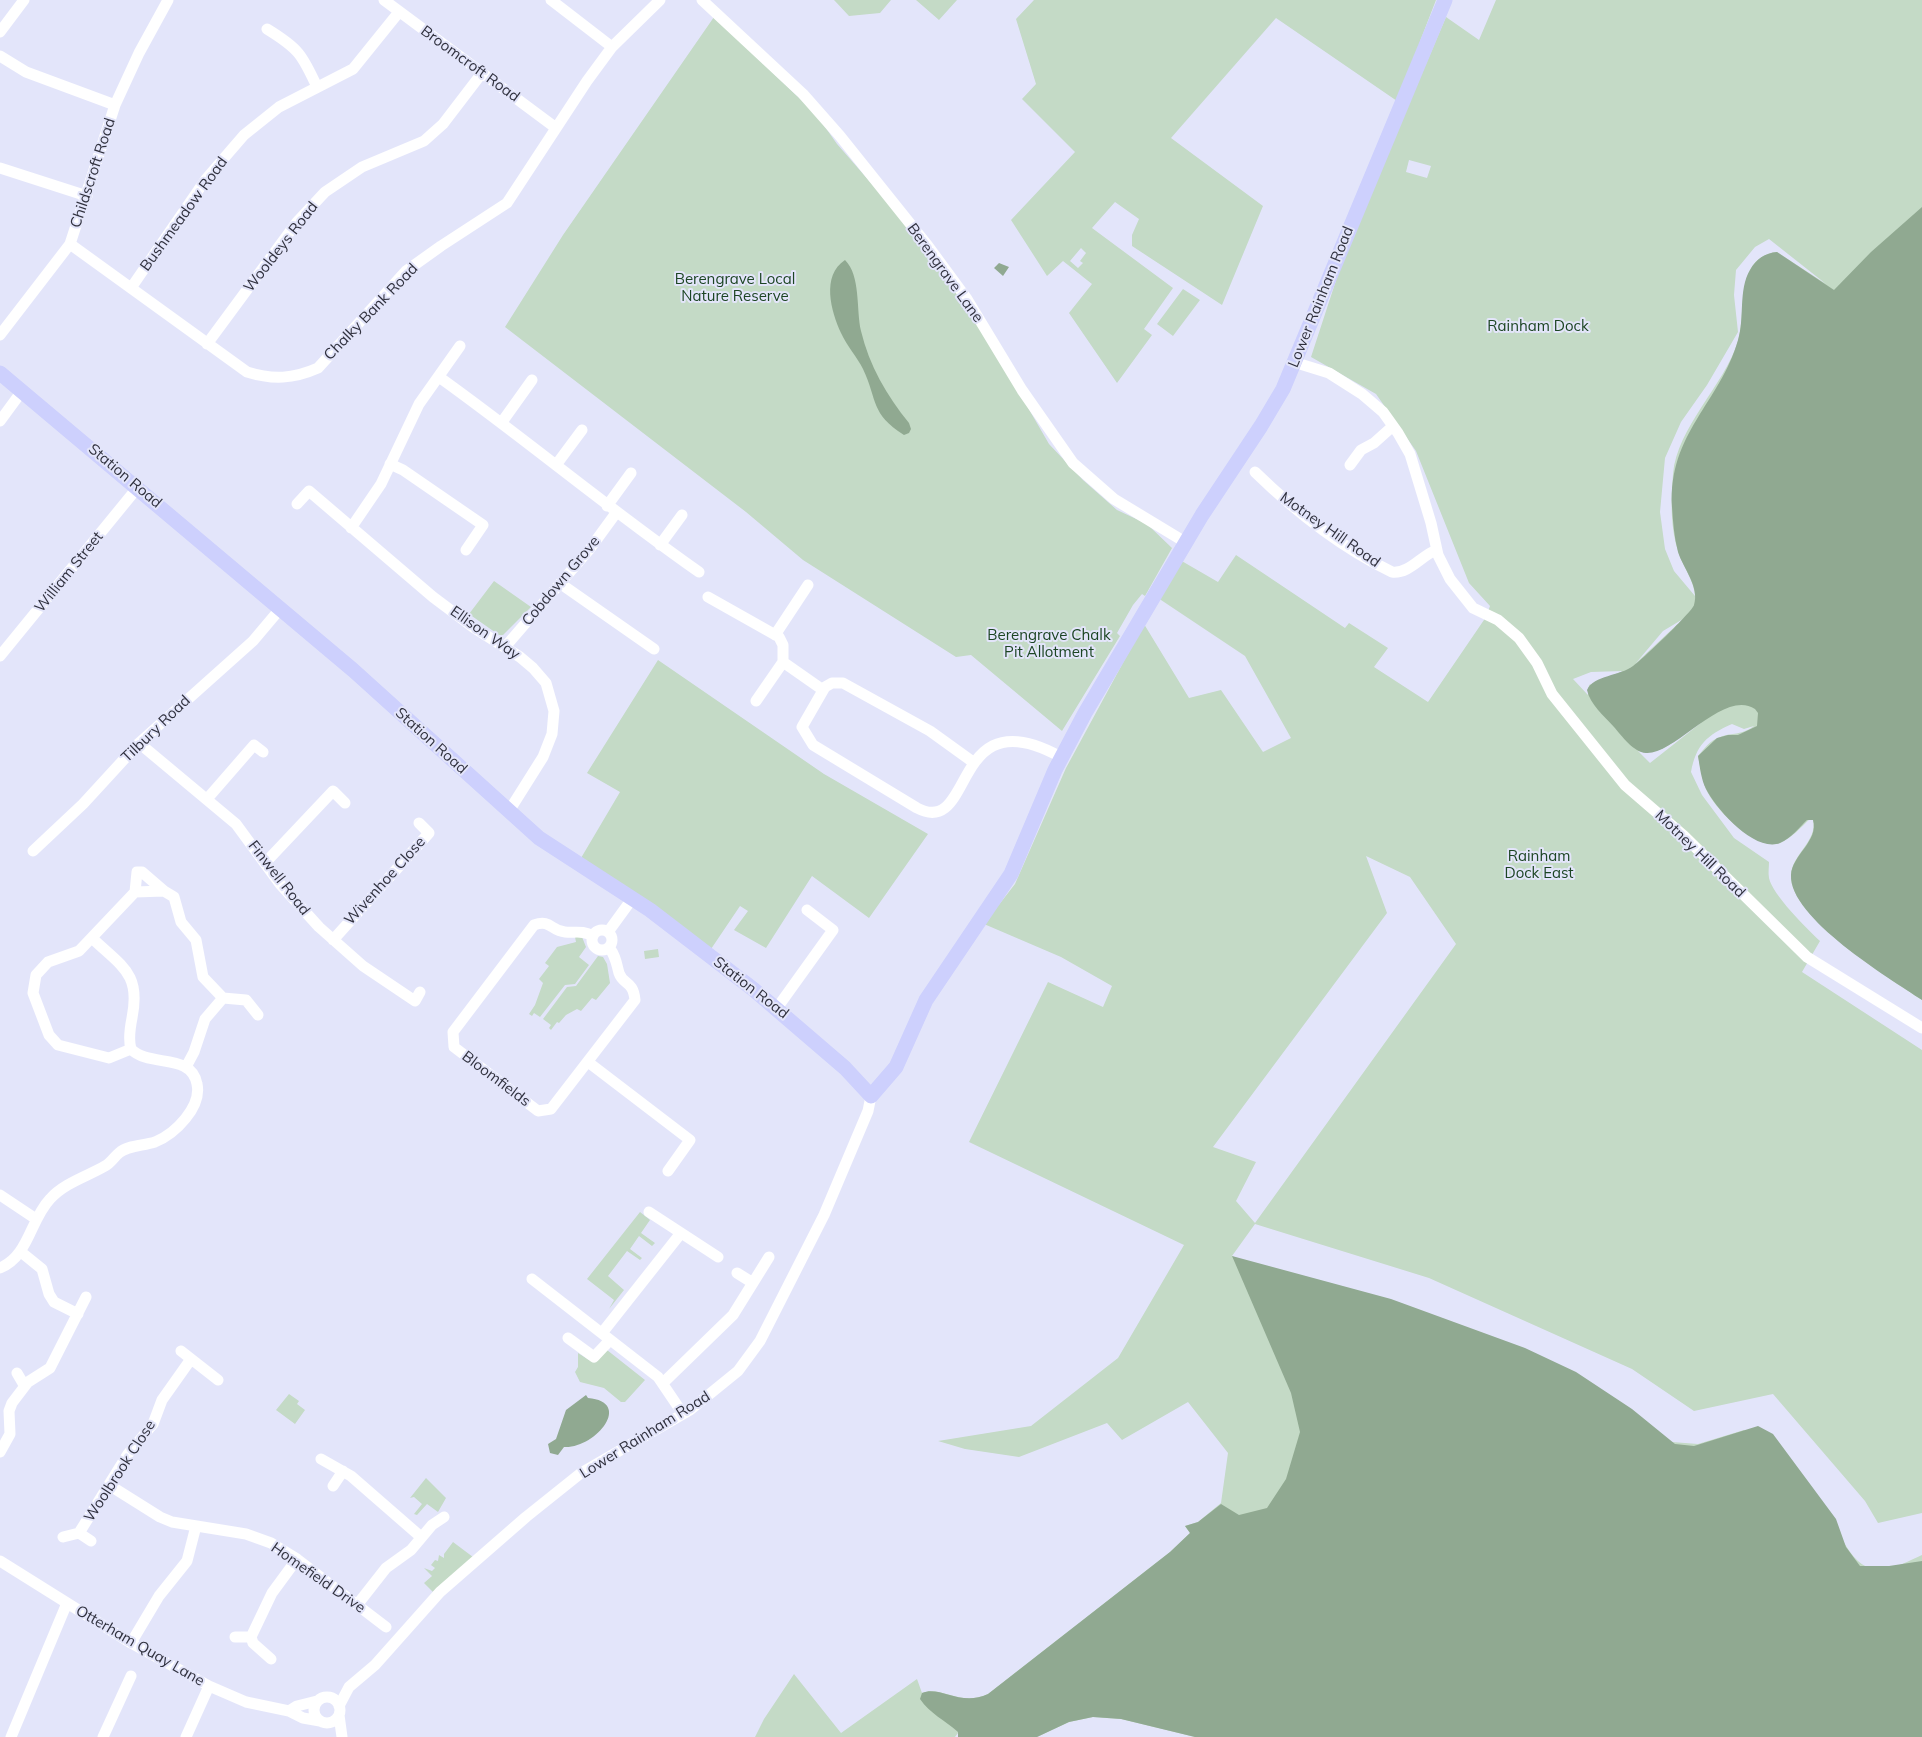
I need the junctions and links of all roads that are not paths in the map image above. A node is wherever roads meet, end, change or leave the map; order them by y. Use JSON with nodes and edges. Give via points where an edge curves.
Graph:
{"nodes":[{"id":1,"x":24,"y":0,"type":"edge"},
{"id":2,"x":168,"y":0,"type":"edge"},
{"id":3,"x":384,"y":0,"type":"edge"},
{"id":4,"x":551,"y":0,"type":"edge"},
{"id":5,"x":660,"y":0,"type":"edge"},
{"id":6,"x":702,"y":0,"type":"edge"},
{"id":7,"x":1445,"y":0,"type":"edge"},
{"id":8,"x":399,"y":12,"type":"junction"},
{"id":9,"x":274,"y":19,"type":"dead end"},
{"id":10,"x":0,"y":32,"type":"edge"},
{"id":11,"x":612,"y":47,"type":"junction"},
{"id":12,"x":0,"y":56,"type":"edge"},
{"id":13,"x":482,"y":73,"type":"junction"},
{"id":14,"x":317,"y":86,"type":"junction"},
{"id":15,"x":115,"y":105,"type":"junction"},
{"id":16,"x":556,"y":128,"type":"junction"},
{"id":17,"x":0,"y":168,"type":"edge"},
{"id":18,"x":87,"y":196,"type":"junction"},
{"id":19,"x":70,"y":244,"type":"junction"},
{"id":20,"x":131,"y":288,"type":"junction"},
{"id":21,"x":0,"y":335,"type":"edge"},
{"id":22,"x":207,"y":344,"type":"junction"},
{"id":23,"x":460,"y":346,"type":"dead end"},
{"id":24,"x":1296,"y":359,"type":"junction"},
{"id":25,"x":0,"y":373,"type":"edge"},
{"id":26,"x":438,"y":377,"type":"junction"},
{"id":27,"x":516,"y":380,"type":"dead end"},
{"id":28,"x":22,"y":391,"type":"junction"},
{"id":29,"x":0,"y":420,"type":"edge"},
{"id":30,"x":502,"y":422,"type":"junction"},
{"id":31,"x":1393,"y":426,"type":"junction"},
{"id":32,"x":582,"y":430,"type":"dead end"},
{"id":33,"x":390,"y":464,"type":"junction"},
{"id":34,"x":556,"y":465,"type":"junction"},
{"id":35,"x":1350,"y":465,"type":"dead end"},
{"id":36,"x":1255,"y":472,"type":"dead end"},
{"id":37,"x":631,"y":474,"type":"dead end"},
{"id":38,"x":138,"y":487,"type":"junction"},
{"id":39,"x":297,"y":504,"type":"dead end"},
{"id":40,"x":612,"y":510,"type":"junction"},
{"id":41,"x":682,"y":515,"type":"dead end"},
{"id":42,"x":352,"y":528,"type":"junction"},
{"id":43,"x":1185,"y":542,"type":"junction"},
{"id":44,"x":660,"y":545,"type":"junction"},
{"id":45,"x":466,"y":550,"type":"dead end"},
{"id":46,"x":1436,"y":550,"type":"junction"},
{"id":47,"x":699,"y":572,"type":"dead end"},
{"id":48,"x":561,"y":584,"type":"junction"},
{"id":49,"x":808,"y":585,"type":"dead end"},
{"id":50,"x":708,"y":598,"type":"dead end"},
{"id":51,"x":280,"y":609,"type":"junction"},
{"id":52,"x":775,"y":635,"type":"junction"},
{"id":53,"x":504,"y":647,"type":"junction"},
{"id":54,"x":654,"y":649,"type":"dead end"},
{"id":55,"x":0,"y":656,"type":"edge"},
{"id":56,"x":783,"y":662,"type":"junction"},
{"id":57,"x":824,"y":690,"type":"junction"},
{"id":58,"x":756,"y":701,"type":"dead end"},
{"id":59,"x":139,"y":743,"type":"junction"},
{"id":60,"x":263,"y":752,"type":"dead end"},
{"id":61,"x":1061,"y":757,"type":"junction"},
{"id":62,"x":973,"y":762,"type":"junction"},
{"id":63,"x":207,"y":799,"type":"junction"},
{"id":64,"x":345,"y":803,"type":"dead end"},
{"id":65,"x":509,"y":811,"type":"junction"},
{"id":66,"x":419,"y":823,"type":"dead end"},
{"id":67,"x":33,"y":851,"type":"dead end"},
{"id":68,"x":265,"y":863,"type":"junction"},
{"id":69,"x":164,"y":891,"type":"junction"},
{"id":70,"x":135,"y":892,"type":"junction"},
{"id":71,"x":632,"y":899,"type":"junction"},
{"id":72,"x":807,"y":910,"type":"dead end"},
{"id":73,"x":608,"y":932,"type":"junction"},
{"id":74,"x":593,"y":936,"type":"junction"},
{"id":75,"x":92,"y":938,"type":"junction"},
{"id":76,"x":333,"y":940,"type":"junction"},
{"id":77,"x":609,"y":947,"type":"junction"},
{"id":78,"x":420,"y":992,"type":"dead end"},
{"id":79,"x":223,"y":998,"type":"junction"},
{"id":80,"x":777,"y":1008,"type":"junction"},
{"id":81,"x":258,"y":1015,"type":"dead end"},
{"id":82,"x":1922,"y":1028,"type":"edge"},
{"id":83,"x":131,"y":1049,"type":"junction"},
{"id":84,"x":588,"y":1062,"type":"junction"},
{"id":85,"x":186,"y":1067,"type":"junction"},
{"id":86,"x":871,"y":1096,"type":"junction"},
{"id":87,"x":668,"y":1171,"type":"dead end"},
{"id":88,"x":0,"y":1196,"type":"edge"},
{"id":89,"x":649,"y":1212,"type":"dead end"},
{"id":90,"x":36,"y":1219,"type":"junction"},
{"id":91,"x":681,"y":1233,"type":"junction"},
{"id":92,"x":21,"y":1252,"type":"junction"},
{"id":93,"x":718,"y":1257,"type":"dead end"},
{"id":94,"x":769,"y":1257,"type":"dead end"},
{"id":95,"x":0,"y":1268,"type":"edge"},
{"id":96,"x":737,"y":1273,"type":"dead end"},
{"id":97,"x":532,"y":1279,"type":"dead end"},
{"id":98,"x":752,"y":1283,"type":"junction"},
{"id":99,"x":86,"y":1297,"type":"dead end"},
{"id":100,"x":78,"y":1314,"type":"junction"},
{"id":101,"x":606,"y":1336,"type":"junction"},
{"id":102,"x":568,"y":1338,"type":"dead end"},
{"id":103,"x":181,"y":1350,"type":"dead end"},
{"id":104,"x":191,"y":1359,"type":"junction"},
{"id":105,"x":17,"y":1373,"type":"dead end"},
{"id":106,"x":218,"y":1380,"type":"dead end"},
{"id":107,"x":663,"y":1383,"type":"junction"},
{"id":108,"x":24,"y":1385,"type":"junction"},
{"id":109,"x":683,"y":1414,"type":"junction"},
{"id":110,"x":0,"y":1452,"type":"edge"},
{"id":111,"x":320,"y":1459,"type":"dead end"},
{"id":112,"x":343,"y":1471,"type":"junction"},
{"id":113,"x":109,"y":1485,"type":"junction"},
{"id":114,"x":333,"y":1486,"type":"dead end"},
{"id":115,"x":444,"y":1517,"type":"dead end"},
{"id":116,"x":196,"y":1526,"type":"junction"},
{"id":117,"x":79,"y":1533,"type":"junction"},
{"id":118,"x":63,"y":1537,"type":"dead end"},
{"id":119,"x":422,"y":1537,"type":"junction"},
{"id":120,"x":91,"y":1541,"type":"dead end"},
{"id":121,"x":297,"y":1559,"type":"junction"},
{"id":122,"x":0,"y":1561,"type":"edge"},
{"id":123,"x":67,"y":1603,"type":"junction"},
{"id":124,"x":357,"y":1605,"type":"junction"},
{"id":125,"x":386,"y":1627,"type":"dead end"},
{"id":126,"x":251,"y":1636,"type":"junction"},
{"id":127,"x":236,"y":1637,"type":"dead end"},
{"id":128,"x":131,"y":1643,"type":"junction"},
{"id":129,"x":271,"y":1659,"type":"dead end"},
{"id":130,"x":131,"y":1676,"type":"dead end"},
{"id":131,"x":210,"y":1686,"type":"junction"},
{"id":132,"x":349,"y":1687,"type":"junction"},
{"id":133,"x":322,"y":1699,"type":"junction"},
{"id":134,"x":339,"y":1710,"type":"junction"},
{"id":135,"x":289,"y":1711,"type":"junction"},
{"id":136,"x":323,"y":1722,"type":"junction"},
{"id":137,"x":13,"y":1736,"type":"edge"},
{"id":138,"x":188,"y":1736,"type":"edge"},
{"id":139,"x":103,"y":1737,"type":"edge"},
{"id":140,"x":341,"y":1737,"type":"edge"}],
"edges":[{"from":1,"to":10,"type":"street"},
{"from":2,"to":15,"type":"street","name":"Childscroft Road","via":[[138,53]]},
{"from":3,"to":8,"type":"street","name":"Broomcroft Road"},
{"from":4,"to":11,"type":"street"},
{"from":5,"to":11,"type":"street","name":"Chalky Bank Road"},
{"from":6,"to":43,"type":"street","name":"Berengrave Lane","via":[[803,94],[851,149],[967,299],[1022,390],[1073,463],[1114,499]]},
{"from":7,"to":24,"type":"main road","name":"Lower Rainham Road"},
{"from":8,"to":13,"type":"street","name":"Broomcroft Road"},
{"from":8,"to":14,"type":"street","name":"Bushmeadow Road","via":[[352,68]]},
{"from":9,"to":14,"type":"street","via":[[264,31],[299,52]]},
{"from":11,"to":16,"type":"street","name":"Chalky Bank Road"},
{"from":12,"to":15,"type":"street","via":[[26,72]]},
{"from":13,"to":16,"type":"street","name":"Broomcroft Road"},
{"from":13,"to":22,"type":"street","name":"Wooldeys Road","via":[[444,124],[424,141],[362,167],[325,192],[297,222]]},
{"from":14,"to":20,"type":"street","name":"Bushmeadow Road","via":[[279,108],[244,135],[206,179]]},
{"from":15,"to":18,"type":"street","name":"Childscroft Road"},
{"from":16,"to":22,"type":"street","name":"Chalky Bank Road","via":[[507,203],[406,271],[318,368],[285,379],[265,378],[247,372]]},
{"from":17,"to":18,"type":"street"},
{"from":18,"to":19,"type":"street","name":"Childscroft Road"},
{"from":19,"to":20,"type":"street","name":"Chalky Bank Road"},
{"from":19,"to":21,"type":"street","name":"Childscroft Road"},
{"from":20,"to":22,"type":"street","name":"Chalky Bank Road"},
{"from":23,"to":26,"type":"street"},
{"from":24,"to":31,"type":"street","name":"Motney Hill Road","via":[[1300,364],[1328,374],[1362,394]]},
{"from":24,"to":43,"type":"main road","name":"Lower Rainham Road","via":[[1261,426]]},
{"from":25,"to":28,"type":"main road","name":"Station Road"},
{"from":26,"to":30,"type":"street"},
{"from":26,"to":33,"type":"street","via":[[419,404]]},
{"from":27,"to":30,"type":"street","via":[[530,384]]},
{"from":28,"to":29,"type":"street"},
{"from":28,"to":38,"type":"main road","name":"Station Road"},
{"from":30,"to":34,"type":"street"},
{"from":31,"to":35,"type":"street","via":[[1374,443],[1360,450]]},
{"from":31,"to":46,"type":"street","name":"Motney Hill Road","via":[[1410,454]]},
{"from":32,"to":34,"type":"street"},
{"from":33,"to":42,"type":"street"},
{"from":33,"to":45,"type":"street","via":[[482,526]]},
{"from":34,"to":40,"type":"street"},
{"from":36,"to":46,"type":"street","name":"Motney Hill Road","via":[[1318,525],[1392,572],[1404,571],[1425,554]]},
{"from":37,"to":40,"type":"street","name":"Cobdown Grove"},
{"from":38,"to":51,"type":"main road","name":"Station Road"},
{"from":38,"to":55,"type":"street","name":"William Street"},
{"from":39,"to":42,"type":"street","name":"Ellison Way","via":[[309,491]]},
{"from":40,"to":44,"type":"street"},
{"from":40,"to":48,"type":"street","name":"Cobdown Grove"},
{"from":41,"to":44,"type":"street"},
{"from":42,"to":53,"type":"street","name":"Ellison Way","via":[[434,597]]},
{"from":43,"to":61,"type":"main road","name":"Lower Rainham Road"},
{"from":44,"to":47,"type":"street"},
{"from":46,"to":82,"type":"street","name":"Motney Hill Road","via":[[1444,569],[1465,599],[1519,638],[1537,663],[1552,694],[1625,786],[1684,836],[1807,957]]},
{"from":48,"to":53,"type":"street","name":"Cobdown Grove"},
{"from":48,"to":54,"type":"street"},
{"from":49,"to":52,"type":"street"},
{"from":50,"to":52,"type":"street"},
{"from":51,"to":59,"type":"street","name":"Tilbury Road","via":[[253,641]]},
{"from":51,"to":65,"type":"main road","name":"Station Road"},
{"from":52,"to":56,"type":"street","via":[[783,644]]},
{"from":53,"to":65,"type":"street","name":"Ellison Way","via":[[539,674],[550,693],[554,711],[549,744]]},
{"from":56,"to":57,"type":"street"},
{"from":56,"to":58,"type":"street"},
{"from":57,"to":62,"type":"street","via":[[832,683],[843,683],[930,731]]},
{"from":57,"to":62,"type":"street","via":[[802,727],[813,745],[919,809],[934,813],[948,806]]},
{"from":59,"to":63,"type":"street","name":"Finwell Road"},
{"from":59,"to":67,"type":"street","name":"Tilbury Road","via":[[83,804]]},
{"from":60,"to":63,"type":"street","via":[[254,745]]},
{"from":61,"to":62,"type":"street","via":[[1031,743],[1009,741],[987,749]]},
{"from":61,"to":86,"type":"main road","name":"Lower Rainham Road","via":[[1011,874],[928,996],[896,1067]]},
{"from":63,"to":68,"type":"street","name":"Finwell Road","via":[[236,824]]},
{"from":64,"to":68,"type":"street","via":[[333,791]]},
{"from":65,"to":71,"type":"main road","name":"Station Road","via":[[539,838]]},
{"from":66,"to":76,"type":"street","name":"Wivenhoe Close","via":[[429,833]]},
{"from":68,"to":76,"type":"street","name":"Finwell Road","via":[[292,898]]},
{"from":69,"to":70,"type":"street"},
{"from":69,"to":70,"type":"street","via":[[138,872]]},
{"from":69,"to":79,"type":"street","via":[[174,897],[181,922],[196,940],[203,977]]},
{"from":70,"to":75,"type":"street"},
{"from":71,"to":73,"type":"street"},
{"from":71,"to":80,"type":"main road","name":"Station Road"},
{"from":72,"to":80,"type":"street","via":[[833,930]]},
{"from":73,"to":74,"type":"street","name":"Bloomfields","via":[[599,930]]},
{"from":73,"to":77,"type":"street","name":"Bloomfields","via":[[612,939]]},
{"from":74,"to":77,"type":"street","via":[[595,948],[604,950]]},
{"from":74,"to":84,"type":"street","name":"Bloomfields","via":[[581,931],[563,932],[548,923],[534,925],[452,1032],[454,1047],[538,1111],[550,1110]]},
{"from":75,"to":83,"type":"street","via":[[127,971],[134,984]]},
{"from":75,"to":83,"type":"street","via":[[78,950],[48,962],[40,969],[33,989],[37,1005],[49,1035],[58,1045],[109,1058]]},
{"from":76,"to":78,"type":"street","name":"Finwell Road","via":[[398,992],[415,1001]]},
{"from":77,"to":84,"type":"street","name":"Bloomfields","via":[[617,958],[619,975],[633,988],[635,1000]]},
{"from":79,"to":81,"type":"street","via":[[246,1000]]},
{"from":79,"to":85,"type":"street","via":[[205,1019]]},
{"from":80,"to":86,"type":"main road","name":"Station Road","via":[[845,1068]]},
{"from":83,"to":85,"type":"street","via":[[141,1057]]},
{"from":84,"to":87,"type":"street","via":[[690,1140]]},
{"from":85,"to":90,"type":"street","via":[[196,1080],[198,1090],[195,1104],[183,1120],[163,1138],[122,1151],[107,1165],[60,1190],[50,1198]]},
{"from":86,"to":109,"type":"street","name":"Lower Rainham Road","via":[[837,1186],[760,1341],[732,1378]]},
{"from":88,"to":90,"type":"street"},
{"from":89,"to":91,"type":"street"},
{"from":90,"to":92,"type":"street"},
{"from":91,"to":93,"type":"street"},
{"from":91,"to":101,"type":"street"},
{"from":92,"to":95,"type":"street"},
{"from":92,"to":100,"type":"street","via":[[41,1267],[54,1302]]},
{"from":94,"to":98,"type":"street"},
{"from":96,"to":98,"type":"street"},
{"from":97,"to":101,"type":"street"},
{"from":98,"to":107,"type":"street","via":[[728,1321]]},
{"from":99,"to":100,"type":"street"},
{"from":100,"to":108,"type":"street","via":[[50,1368]]},
{"from":101,"to":102,"type":"street","via":[[594,1357]]},
{"from":101,"to":107,"type":"street"},
{"from":103,"to":104,"type":"street"},
{"from":104,"to":106,"type":"street"},
{"from":104,"to":113,"type":"street","name":"Woolbrook Close","via":[[162,1400],[153,1424],[128,1454]]},
{"from":105,"to":108,"type":"street"},
{"from":107,"to":109,"type":"street"},
{"from":108,"to":110,"type":"street","via":[[10,1407],[10,1434]]},
{"from":109,"to":132,"type":"street","name":"Lower Rainham Road","via":[[600,1461],[550,1497],[444,1589],[375,1665]]},
{"from":111,"to":112,"type":"street"},
{"from":112,"to":114,"type":"street"},
{"from":112,"to":119,"type":"street"},
{"from":113,"to":116,"type":"street","name":"Homefield Drive","via":[[160,1518]]},
{"from":113,"to":117,"type":"street","name":"Woolbrook Close"},
{"from":115,"to":119,"type":"street"},
{"from":116,"to":121,"type":"street","name":"Homefield Drive","via":[[253,1536]]},
{"from":116,"to":128,"type":"street","via":[[187,1561],[159,1596]]},
{"from":117,"to":118,"type":"street","name":"Woolbrook Close"},
{"from":117,"to":120,"type":"street","name":"Woolbrook Close"},
{"from":119,"to":124,"type":"street","via":[[382,1573]]},
{"from":121,"to":124,"type":"street","name":"Homefield Drive"},
{"from":121,"to":126,"type":"street","via":[[272,1593]]},
{"from":122,"to":123,"type":"street","name":"Otterham Quay Lane"},
{"from":123,"to":128,"type":"street","name":"Otterham Quay Lane"},
{"from":123,"to":137,"type":"street"},
{"from":124,"to":125,"type":"street","name":"Homefield Drive"},
{"from":126,"to":127,"type":"street"},
{"from":126,"to":129,"type":"street","via":[[253,1644]]},
{"from":128,"to":131,"type":"street","name":"Otterham Quay Lane"},
{"from":130,"to":139,"type":"street"},
{"from":131,"to":135,"type":"street","name":"Otterham Quay Lane","via":[[246,1702]]},
{"from":131,"to":138,"type":"street"},
{"from":132,"to":133,"type":"street","name":"Lower Rainham Road","via":[[335,1690]]},
{"from":132,"to":134,"type":"street","name":"Lower Rainham Road"},
{"from":133,"to":134,"type":"street","via":[[334,1699]]},
{"from":133,"to":135,"type":"street"},
{"from":133,"to":136,"type":"street","via":[[314,1712]]},
{"from":134,"to":136,"type":"street","via":[[333,1721]]},
{"from":134,"to":140,"type":"street","name":"Otterham Quay Lane"},
{"from":135,"to":136,"type":"street","name":"Otterham Quay Lane","via":[[302,1718]]},
{"from":136,"to":140,"type":"street","name":"Otterham Quay Lane"}]}
